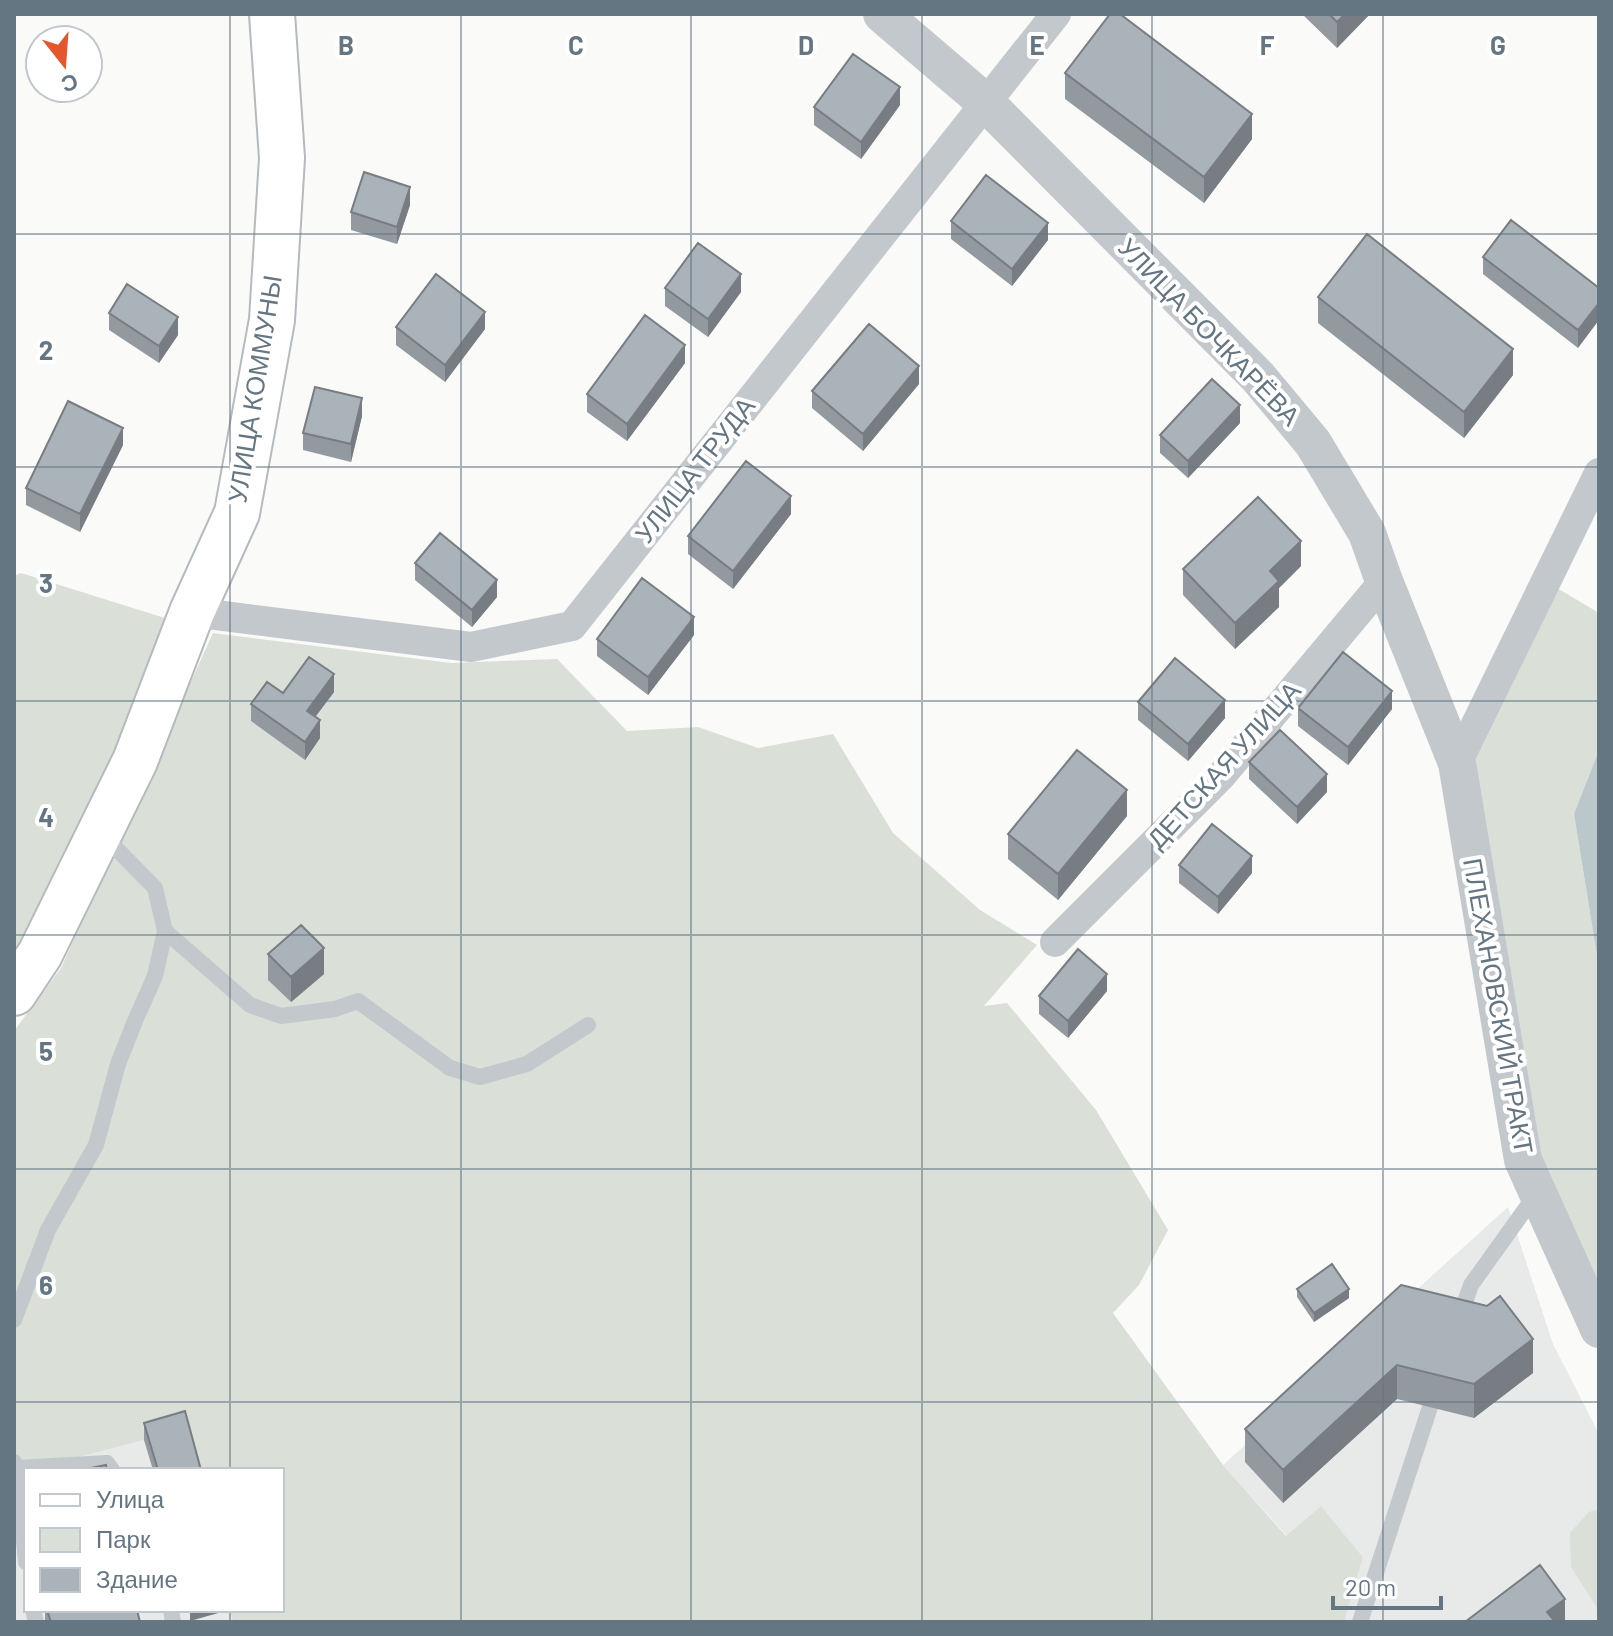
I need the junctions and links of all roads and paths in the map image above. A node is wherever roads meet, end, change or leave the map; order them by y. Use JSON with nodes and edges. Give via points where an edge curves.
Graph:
{"nodes":[{"id":1,"x":272,"y":14,"type":"edge"},
{"id":2,"x":882,"y":14,"type":"edge"},
{"id":3,"x":1056,"y":14,"type":"edge"},
{"id":4,"x":985,"y":102,"type":"junction"},
{"id":5,"x":1599,"y":473,"type":"edge"},
{"id":6,"x":1384,"y":581,"type":"junction"},
{"id":7,"x":192,"y":612,"type":"junction"},
{"id":8,"x":1457,"y":763,"type":"junction"},
{"id":9,"x":100,"y":832,"type":"junction"},
{"id":10,"x":165,"y":931,"type":"junction"},
{"id":11,"x":1055,"y":942,"type":"dead end"},
{"id":12,"x":14,"y":993,"type":"edge"},
{"id":13,"x":588,"y":1025,"type":"dead end"},
{"id":14,"x":1537,"y":1192,"type":"junction"},
{"id":15,"x":14,"y":1320,"type":"edge"},
{"id":16,"x":1599,"y":1329,"type":"edge"},
{"id":17,"x":1455,"y":1332,"type":"edge"},
{"id":18,"x":1430,"y":1407,"type":"edge"},
{"id":19,"x":15,"y":1465,"type":"edge"},
{"id":20,"x":111,"y":1468,"type":"edge"},
{"id":21,"x":24,"y":1544,"type":"edge"},
{"id":22,"x":1360,"y":1622,"type":"edge"}],
"edges":[{"from":1,"to":7,"type":"main road","name":"УЛИЦА КОММУНЫ","via":[[282,158],[272,320],[237,513]]},
{"from":2,"to":4,"type":"street","name":"УЛИЦА БОЧКАРЁВА"},
{"from":3,"to":4,"type":"street","name":"УЛИЦА ТРУДА"},
{"from":4,"to":6,"type":"street","name":"УЛИЦА БОЧКАРЁВА","via":[[1258,377],[1313,443],[1367,533]]},
{"from":4,"to":7,"type":"street","name":"УЛИЦА ТРУДА","via":[[572,626],[471,647]]},
{"from":5,"to":8,"type":"street"},
{"from":6,"to":8,"type":"street","name":"УЛИЦА БОЧКАРЁВА"},
{"from":6,"to":11,"type":"street","name":"ДЕТСКАЯ УЛИЦА","via":[[1221,776]]},
{"from":7,"to":9,"type":"main road","name":"УЛИЦА КОММУНЫ","via":[[135,761]]},
{"from":8,"to":14,"type":"street","name":"ПЛЕХАНОВСКИЙ ТРАКТ","via":[[1523,1160]]},
{"from":9,"to":10,"type":"lane","via":[[155,888]]},
{"from":9,"to":12,"type":"main road","name":"УЛИЦА КОММУНЫ","via":[[40,954]]},
{"from":10,"to":13,"type":"lane","via":[[250,1005],[281,1016],[358,1001],[450,1068],[480,1077],[527,1064]]},
{"from":10,"to":15,"type":"lane","via":[[155,976],[118,1064],[96,1145],[48,1230]]},
{"from":14,"to":16,"type":"street","name":"ПЛЕХАНОВСКИЙ ТРАКТ"},
{"from":14,"to":17,"type":"lane","via":[[1471,1285]]},
{"from":18,"to":22,"type":"lane"},
{"from":19,"to":20,"type":"lane","via":[[107,1463]]},
{"from":19,"to":21,"type":"lane"}]}
